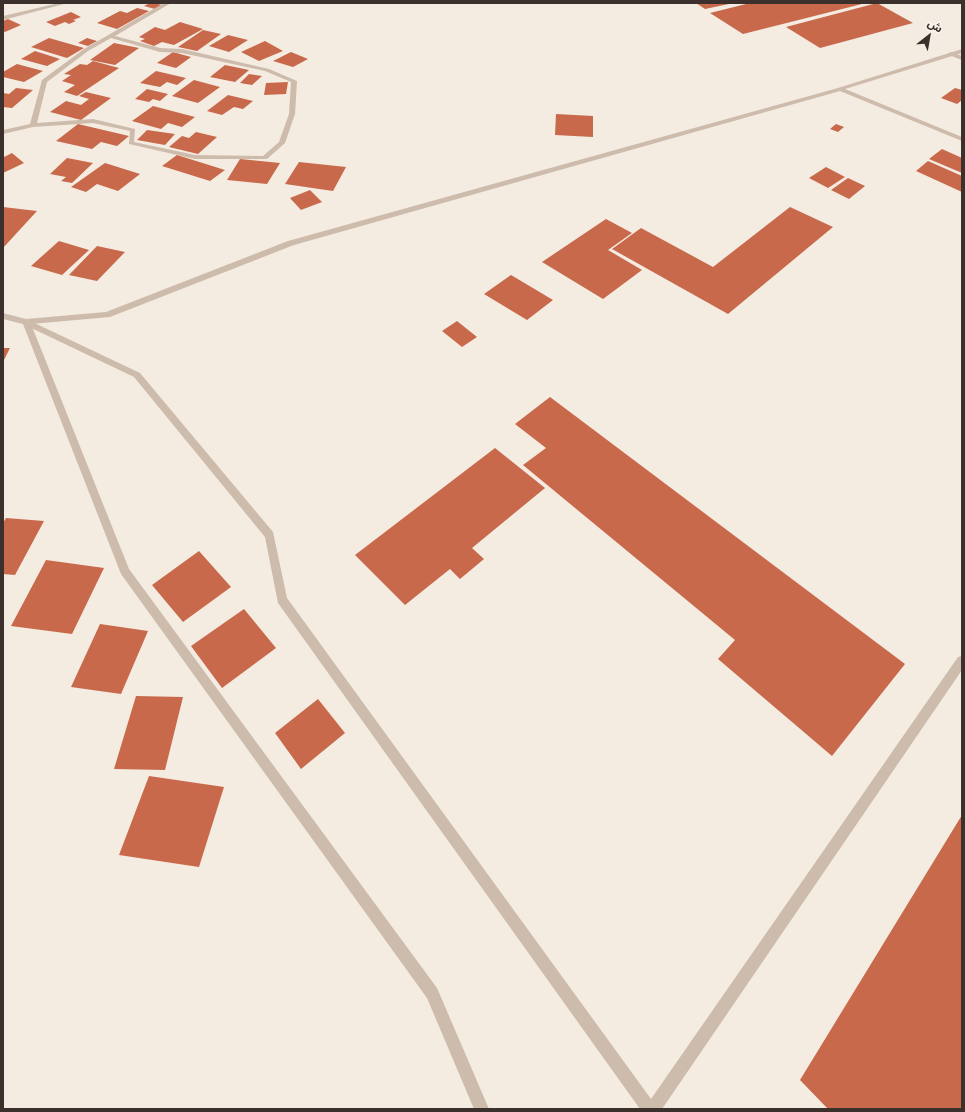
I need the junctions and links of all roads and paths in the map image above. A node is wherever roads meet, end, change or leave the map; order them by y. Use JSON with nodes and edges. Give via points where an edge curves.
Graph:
{"nodes":[{"id":1,"x":65,"y":3,"type":"edge"},
{"id":2,"x":168,"y":3,"type":"edge"},
{"id":3,"x":3,"y":18,"type":"edge"},
{"id":4,"x":110,"y":36,"type":"junction"},
{"id":5,"x":962,"y":51,"type":"edge"},
{"id":6,"x":951,"y":54,"type":"junction"},
{"id":7,"x":962,"y":58,"type":"edge"},
{"id":8,"x":840,"y":89,"type":"junction"},
{"id":9,"x":33,"y":125,"type":"junction"},
{"id":10,"x":3,"y":132,"type":"edge"},
{"id":11,"x":962,"y":139,"type":"edge"},
{"id":12,"x":3,"y":316,"type":"edge"},
{"id":13,"x":26,"y":322,"type":"junction"},
{"id":14,"x":962,"y":661,"type":"edge"},
{"id":15,"x":482,"y":1109,"type":"edge"},
{"id":16,"x":648,"y":1109,"type":"edge"},
{"id":17,"x":653,"y":1109,"type":"edge"}],
"edges":[{"from":1,"to":3,"type":"street"},
{"from":2,"to":4,"type":"street"},
{"from":4,"to":9,"type":"street","via":[[44,81]]},
{"from":4,"to":9,"type":"street","via":[[160,50],[182,51],[267,70],[294,81],[292,114],[282,143],[265,158],[195,157],[131,143],[133,130],[93,121]]},
{"from":5,"to":6,"type":"street"},
{"from":6,"to":7,"type":"street"},
{"from":6,"to":8,"type":"street"},
{"from":8,"to":11,"type":"street"},
{"from":8,"to":13,"type":"street","via":[[291,243],[107,315]]},
{"from":9,"to":10,"type":"street"},
{"from":12,"to":13,"type":"street"},
{"from":13,"to":15,"type":"street","via":[[125,571],[432,993]]},
{"from":13,"to":16,"type":"street","via":[[137,376],[270,536],[282,600]]},
{"from":14,"to":17,"type":"street"}]}
